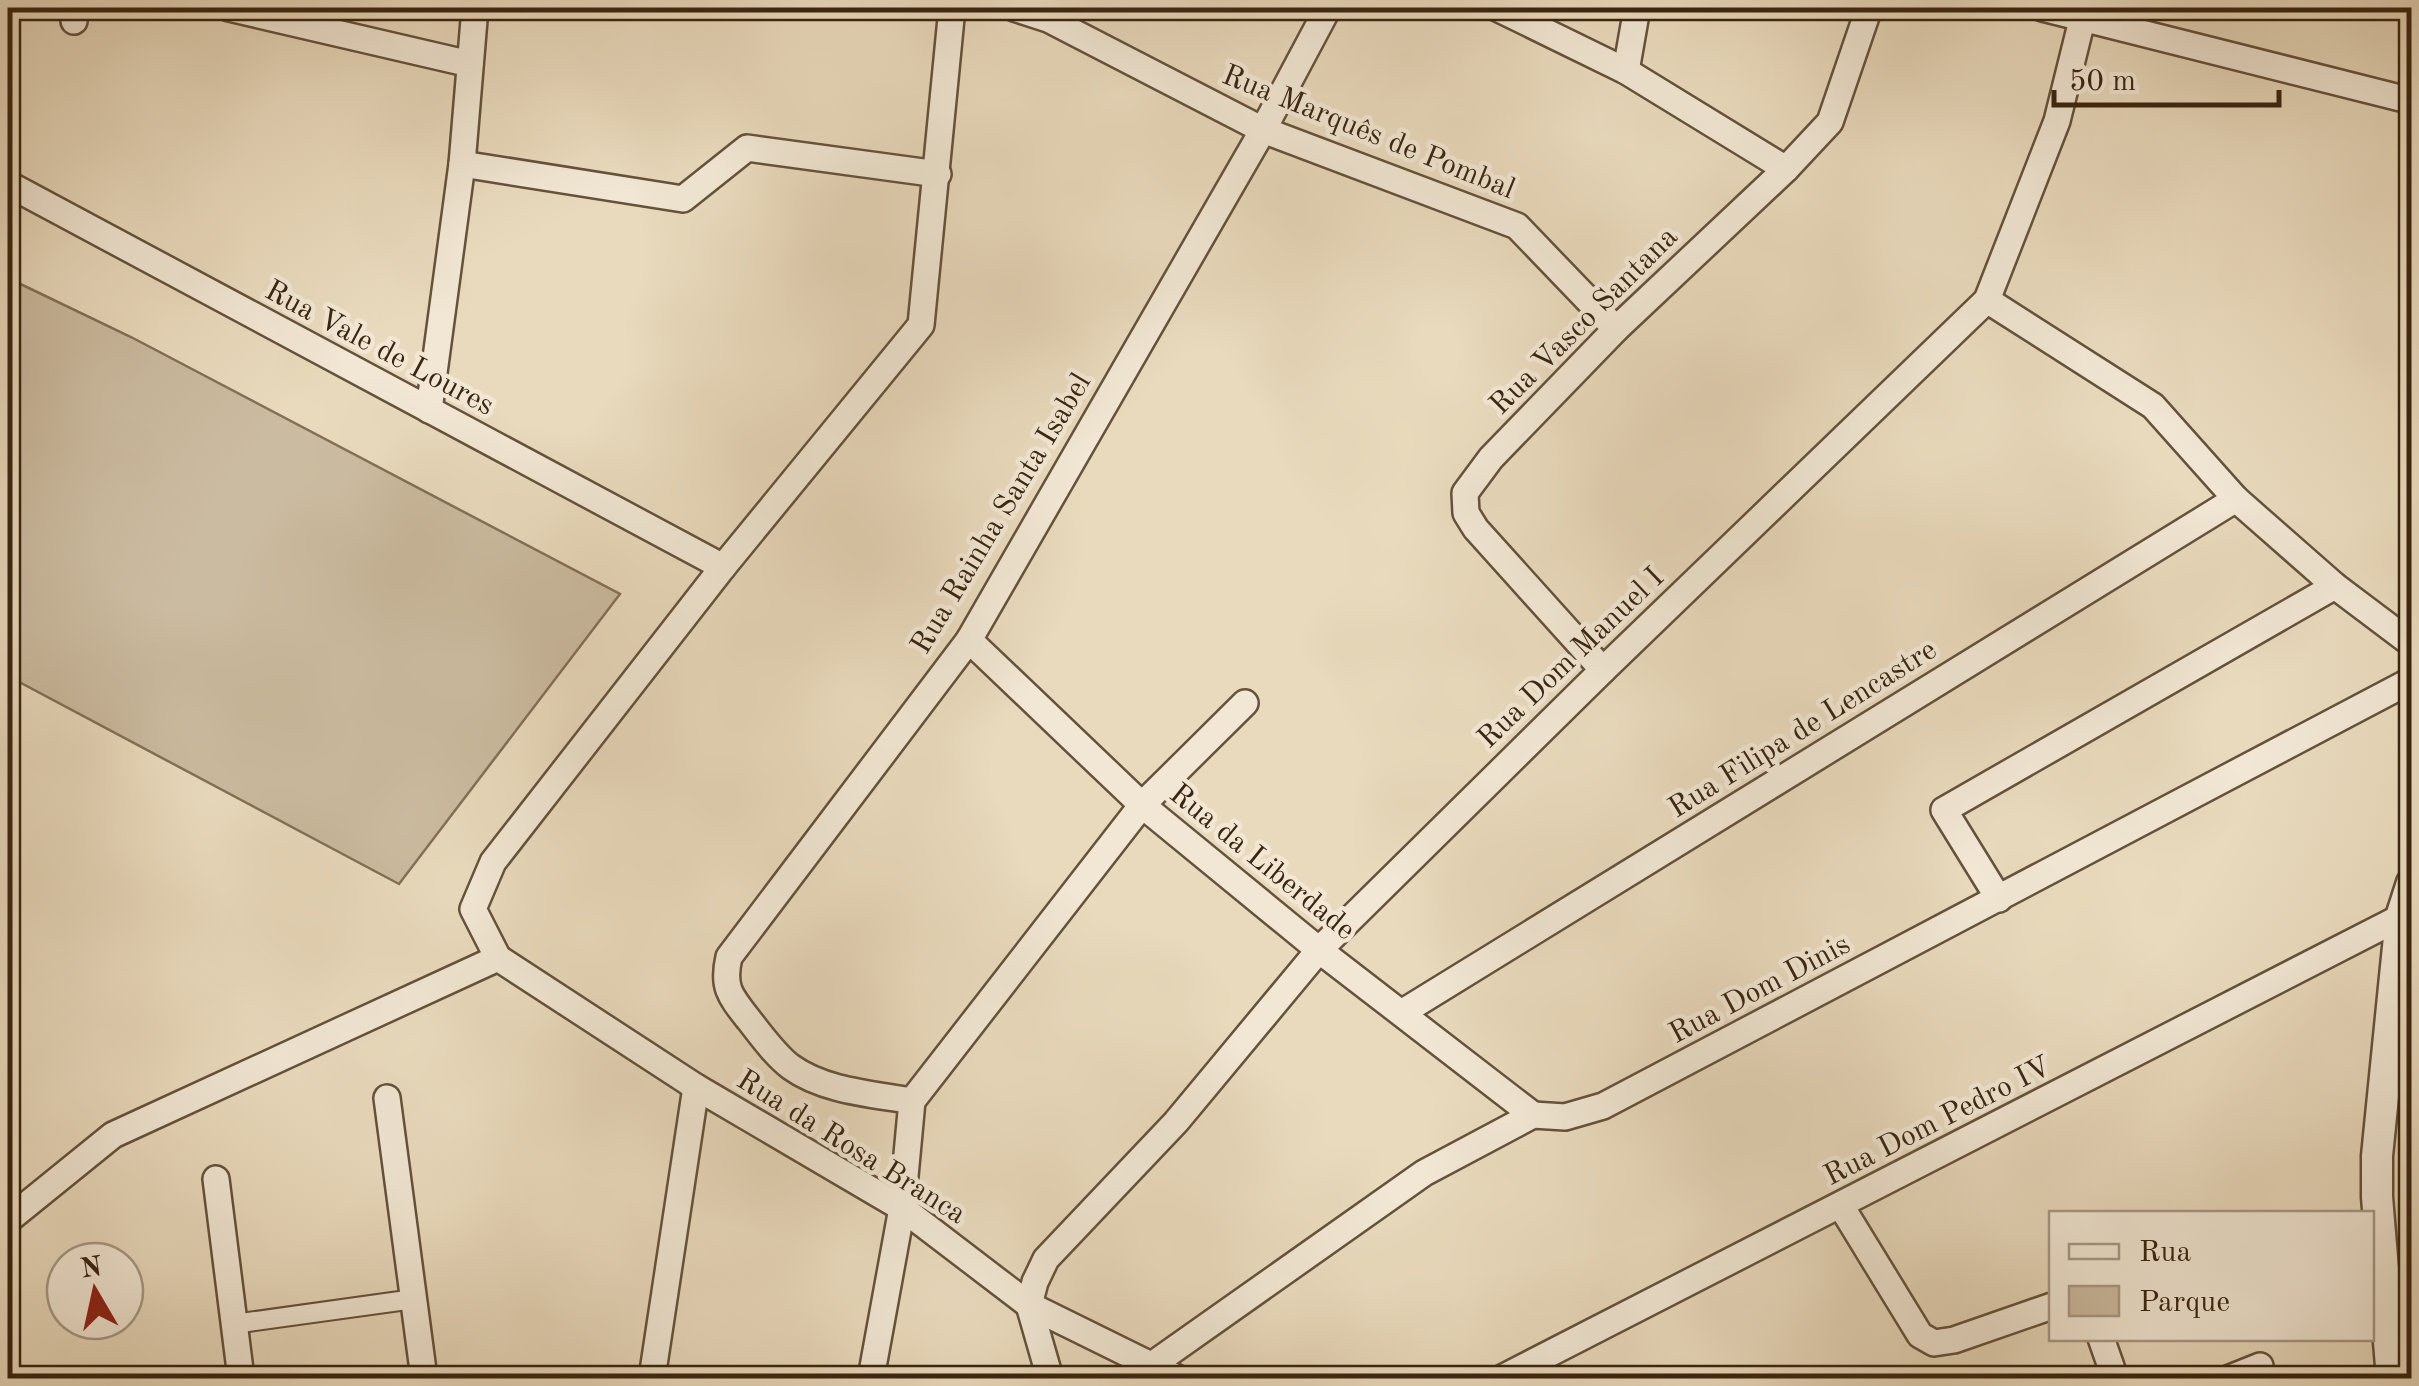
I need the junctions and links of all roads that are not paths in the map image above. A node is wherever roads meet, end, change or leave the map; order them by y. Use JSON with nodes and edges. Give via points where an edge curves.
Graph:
{"nodes":[{"id":1,"x":229,"y":8,"type":"edge"},
{"id":2,"x":475,"y":8,"type":"edge"},
{"id":3,"x":952,"y":8,"type":"edge"},
{"id":4,"x":1014,"y":8,"type":"edge"},
{"id":5,"x":1328,"y":8,"type":"edge"},
{"id":6,"x":1497,"y":8,"type":"edge"},
{"id":7,"x":1638,"y":8,"type":"edge"},
{"id":8,"x":1869,"y":8,"type":"edge"},
{"id":9,"x":2042,"y":8,"type":"edge"},
{"id":10,"x":2084,"y":13,"type":"edge"},
{"id":11,"x":470,"y":64,"type":"junction"},
{"id":12,"x":1626,"y":71,"type":"junction"},
{"id":13,"x":2412,"y":101,"type":"edge"},
{"id":14,"x":1263,"y":130,"type":"junction"},
{"id":15,"x":462,"y":164,"type":"junction"},
{"id":16,"x":1786,"y":169,"type":"junction"},
{"id":17,"x":938,"y":174,"type":"junction"},
{"id":18,"x":8,"y":184,"type":"edge"},
{"id":19,"x":1986,"y":300,"type":"junction"},
{"id":20,"x":1616,"y":329,"type":"junction"},
{"id":21,"x":429,"y":410,"type":"junction"},
{"id":22,"x":2236,"y":499,"type":"junction"},
{"id":23,"x":723,"y":567,"type":"junction"},
{"id":24,"x":2335,"y":586,"type":"junction"},
{"id":25,"x":969,"y":640,"type":"junction"},
{"id":26,"x":2412,"y":644,"type":"edge"},
{"id":27,"x":1602,"y":670,"type":"junction"},
{"id":28,"x":2412,"y":680,"type":"edge"},
{"id":29,"x":1244,"y":703,"type":"dead end"},
{"id":30,"x":1142,"y":805,"type":"junction"},
{"id":31,"x":2412,"y":883,"type":"edge"},
{"id":32,"x":1999,"y":900,"type":"junction"},
{"id":33,"x":2400,"y":917,"type":"junction"},
{"id":34,"x":1319,"y":950,"type":"junction"},
{"id":35,"x":498,"y":958,"type":"junction"},
{"id":36,"x":1403,"y":1012,"type":"junction"},
{"id":37,"x":696,"y":1086,"type":"junction"},
{"id":38,"x":387,"y":1098,"type":"dead end"},
{"id":39,"x":912,"y":1101,"type":"junction"},
{"id":40,"x":1533,"y":1115,"type":"junction"},
{"id":41,"x":216,"y":1179,"type":"dead end"},
{"id":42,"x":1842,"y":1206,"type":"junction"},
{"id":43,"x":902,"y":1208,"type":"junction"},
{"id":44,"x":8,"y":1220,"type":"edge"},
{"id":45,"x":2376,"y":1237,"type":"edge"},
{"id":46,"x":414,"y":1300,"type":"junction"},
{"id":47,"x":1029,"y":1305,"type":"junction"},
{"id":48,"x":2049,"y":1307,"type":"edge"},
{"id":49,"x":234,"y":1324,"type":"junction"},
{"id":50,"x":2101,"y":1341,"type":"edge"},
{"id":51,"x":1152,"y":1365,"type":"junction"},
{"id":52,"x":2260,"y":1366,"type":"dead end"},
{"id":53,"x":241,"y":1378,"type":"edge"},
{"id":54,"x":424,"y":1378,"type":"edge"},
{"id":55,"x":652,"y":1378,"type":"edge"},
{"id":56,"x":871,"y":1378,"type":"edge"},
{"id":57,"x":1050,"y":1378,"type":"edge"},
{"id":58,"x":1177,"y":1378,"type":"edge"},
{"id":59,"x":1502,"y":1378,"type":"edge"},
{"id":60,"x":2115,"y":1378,"type":"edge"},
{"id":61,"x":2230,"y":1378,"type":"edge"},
{"id":62,"x":2392,"y":1378,"type":"edge"}],
"edges":[{"from":1,"to":11,"type":"street"},
{"from":2,"to":11,"type":"street"},
{"from":3,"to":17,"type":"street"},
{"from":4,"to":14,"type":"street","name":"Rua Marquês de Pombal","via":[[1048,19]]},
{"from":5,"to":14,"type":"street","name":"Rua Rainha Santa Isabel"},
{"from":6,"to":12,"type":"street"},
{"from":7,"to":12,"type":"street"},
{"from":8,"to":16,"type":"street","name":"Rua Vasco Santana","via":[[1830,122]]},
{"from":9,"to":10,"type":"street"},
{"from":10,"to":13,"type":"street"},
{"from":10,"to":19,"type":"street","name":"Rua Dom Manuel I","via":[[2057,121]]},
{"from":11,"to":15,"type":"street"},
{"from":12,"to":16,"type":"street"},
{"from":14,"to":20,"type":"street","name":"Rua Marquês de Pombal","via":[[1517,226]]},
{"from":14,"to":25,"type":"street","name":"Rua Rainha Santa Isabel"},
{"from":15,"to":17,"type":"street","via":[[684,199],[747,148]]},
{"from":15,"to":21,"type":"street"},
{"from":16,"to":20,"type":"street","name":"Rua Vasco Santana"},
{"from":17,"to":23,"type":"street","via":[[921,325]]},
{"from":18,"to":21,"type":"street","name":"Rua Vale de Loures"},
{"from":19,"to":22,"type":"street","via":[[2152,406]]},
{"from":19,"to":27,"type":"street","name":"Rua Dom Manuel I"},
{"from":20,"to":27,"type":"street","name":"Rua Vasco Santana","via":[[1464,493],[1476,529]]},
{"from":21,"to":23,"type":"street","name":"Rua Vale de Loures"},
{"from":22,"to":24,"type":"street"},
{"from":22,"to":36,"type":"street","name":"Rua Filipa de Lencastre"},
{"from":23,"to":35,"type":"street","via":[[493,862],[473,909]]},
{"from":24,"to":26,"type":"street"},
{"from":24,"to":32,"type":"street","via":[[1944,810]]},
{"from":25,"to":30,"type":"street","name":"Rua da Liberdade"},
{"from":25,"to":39,"type":"street","name":"Rua Rainha Santa Isabel","via":[[729,956],[724,978],[731,998],[791,1067],[840,1087]]},
{"from":27,"to":34,"type":"street","name":"Rua Dom Manuel I"},
{"from":28,"to":32,"type":"street","name":"Rua Dom Dinis"},
{"from":29,"to":30,"type":"street"},
{"from":30,"to":34,"type":"street","name":"Rua da Liberdade"},
{"from":30,"to":39,"type":"street"},
{"from":31,"to":33,"type":"street"},
{"from":32,"to":40,"type":"street","name":"Rua Dom Dinis","via":[[1603,1106],[1564,1117]]},
{"from":33,"to":42,"type":"street","name":"Rua Dom Pedro IV"},
{"from":33,"to":45,"type":"street","via":[[2377,1156]]},
{"from":34,"to":36,"type":"street","name":"Rua da Liberdade"},
{"from":34,"to":47,"type":"street","name":"Rua Dom Manuel I","via":[[1176,1122],[1046,1259]]},
{"from":35,"to":37,"type":"street","name":"Rua da Rosa Branca"},
{"from":35,"to":44,"type":"street","via":[[113,1134]]},
{"from":36,"to":40,"type":"street","name":"Rua da Liberdade"},
{"from":37,"to":43,"type":"street","name":"Rua da Rosa Branca"},
{"from":37,"to":55,"type":"street"},
{"from":38,"to":46,"type":"street"},
{"from":39,"to":43,"type":"street"},
{"from":40,"to":51,"type":"street","name":"Rua Dom Dinis","via":[[1424,1173]]},
{"from":41,"to":49,"type":"street"},
{"from":42,"to":48,"type":"street","via":[[1920,1335],[1934,1343]]},
{"from":42,"to":59,"type":"street","name":"Rua Dom Pedro IV"},
{"from":43,"to":47,"type":"street","name":"Rua da Rosa Branca"},
{"from":43,"to":56,"type":"street"},
{"from":45,"to":62,"type":"street"},
{"from":46,"to":49,"type":"street"},
{"from":46,"to":54,"type":"street"},
{"from":47,"to":51,"type":"street","name":"Rua da Rosa Branca"},
{"from":47,"to":57,"type":"street"},
{"from":49,"to":53,"type":"street"},
{"from":50,"to":60,"type":"street"},
{"from":51,"to":58,"type":"street","name":"Rua da Rosa Branca"},
{"from":52,"to":61,"type":"street"}]}
